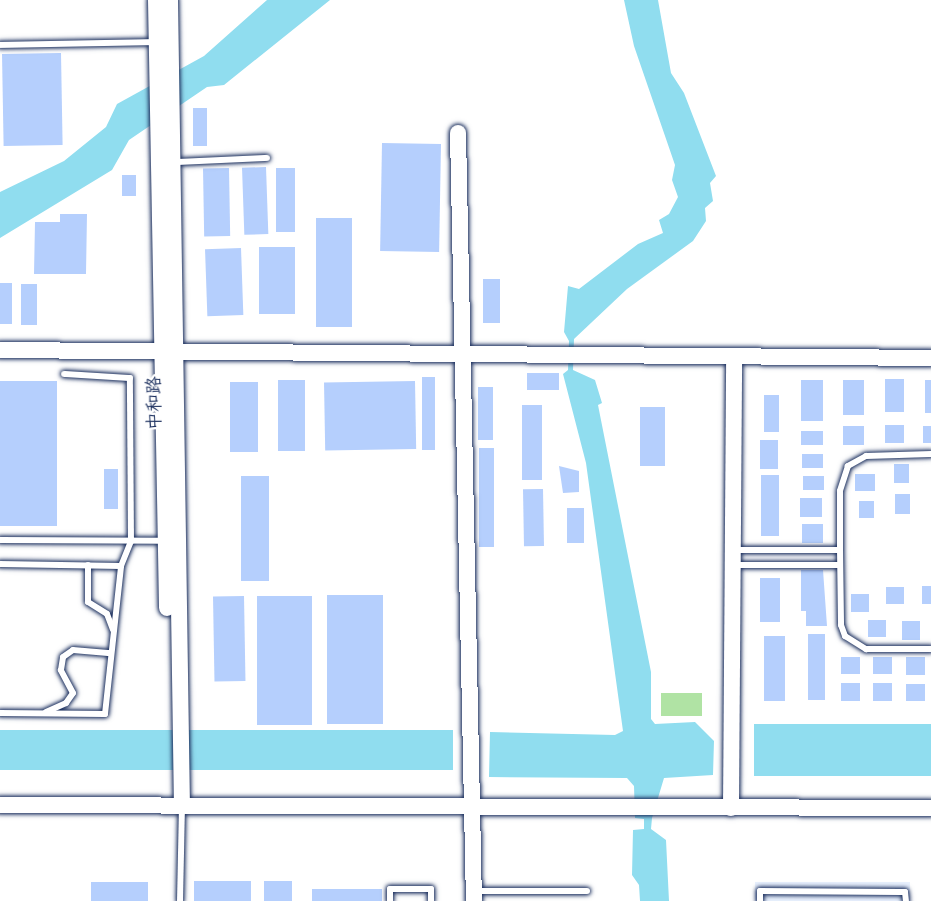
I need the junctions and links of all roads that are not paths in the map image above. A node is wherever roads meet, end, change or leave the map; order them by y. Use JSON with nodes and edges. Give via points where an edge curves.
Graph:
{"nodes":[{"id":1,"x":156,"y":0,"type":"edge"},
{"id":2,"x":171,"y":0,"type":"edge"},
{"id":3,"x":157,"y":42,"type":"junction"},
{"id":4,"x":0,"y":45,"type":"edge"},
{"id":5,"x":458,"y":134,"type":"dead end"},
{"id":6,"x":267,"y":158,"type":"dead end"},
{"id":7,"x":173,"y":162,"type":"junction"},
{"id":8,"x":0,"y":350,"type":"edge"},
{"id":9,"x":462,"y":354,"type":"junction"},
{"id":10,"x":168,"y":355,"type":"junction"},
{"id":11,"x":734,"y":357,"type":"junction"},
{"id":12,"x":931,"y":358,"type":"edge"},
{"id":13,"x":64,"y":374,"type":"dead end"},
{"id":14,"x":931,"y":454,"type":"edge"},
{"id":15,"x":0,"y":540,"type":"edge"},
{"id":16,"x":131,"y":541,"type":"junction"},
{"id":17,"x":166,"y":541,"type":"junction"},
{"id":18,"x":840,"y":550,"type":"junction"},
{"id":19,"x":733,"y":558,"type":"junction"},
{"id":20,"x":0,"y":564,"type":"edge"},
{"id":21,"x":88,"y":565,"type":"junction"},
{"id":22,"x":840,"y":565,"type":"junction"},
{"id":23,"x":121,"y":566,"type":"junction"},
{"id":24,"x":114,"y":630,"type":"junction"},
{"id":25,"x":931,"y":649,"type":"edge"},
{"id":26,"x":111,"y":653,"type":"junction"},
{"id":27,"x":0,"y":713,"type":"edge"},
{"id":28,"x":42,"y":713,"type":"junction"},
{"id":29,"x":0,"y":805,"type":"edge"},
{"id":30,"x":177,"y":806,"type":"junction"},
{"id":31,"x":472,"y":808,"type":"junction"},
{"id":32,"x":732,"y":808,"type":"junction"},
{"id":33,"x":931,"y":808,"type":"edge"},
{"id":34,"x":587,"y":891,"type":"dead end"},
{"id":35,"x":833,"y":891,"type":"junction"},
{"id":36,"x":474,"y":896,"type":"edge"},
{"id":37,"x":180,"y":901,"type":"edge"},
{"id":38,"x":390,"y":901,"type":"edge"},
{"id":39,"x":431,"y":901,"type":"edge"},
{"id":40,"x":760,"y":901,"type":"edge"},
{"id":41,"x":833,"y":901,"type":"edge"},
{"id":42,"x":906,"y":901,"type":"edge"}],
"edges":[{"from":1,"to":3,"type":"main road","name":"中和路"},
{"from":2,"to":7,"type":"main road","name":"中和路"},
{"from":3,"to":4,"type":"lane"},
{"from":3,"to":10,"type":"main road","name":"中和路"},
{"from":5,"to":9,"type":"main road"},
{"from":6,"to":7,"type":"lane"},
{"from":7,"to":10,"type":"main road","name":"中和路"},
{"from":8,"to":10,"type":"main road"},
{"from":9,"to":10,"type":"main road"},
{"from":9,"to":11,"type":"main road"},
{"from":9,"to":31,"type":"main road"},
{"from":10,"to":17,"type":"main road","name":"中和路"},
{"from":10,"to":30,"type":"main road","name":"中和路"},
{"from":11,"to":12,"type":"main road"},
{"from":11,"to":19,"type":"main road"},
{"from":13,"to":16,"type":"lane","via":[[129,378]]},
{"from":14,"to":18,"type":"lane","via":[[866,456],[848,466],[840,491]]},
{"from":15,"to":16,"type":"lane"},
{"from":16,"to":17,"type":"lane"},
{"from":16,"to":23,"type":"lane"},
{"from":17,"to":30,"type":"main road","name":"中和路"},
{"from":18,"to":19,"type":"lane"},
{"from":18,"to":22,"type":"lane"},
{"from":19,"to":22,"type":"lane"},
{"from":19,"to":32,"type":"main road"},
{"from":20,"to":21,"type":"lane"},
{"from":21,"to":23,"type":"lane"},
{"from":21,"to":24,"type":"lane","via":[[88,602],[106,614]]},
{"from":22,"to":25,"type":"lane","via":[[841,625],[853,644],[866,649]]},
{"from":23,"to":24,"type":"lane"},
{"from":24,"to":26,"type":"lane"},
{"from":26,"to":28,"type":"lane","via":[[105,714]]},
{"from":26,"to":28,"type":"lane","via":[[68,652],[61,670],[72,686],[71,699]]},
{"from":27,"to":28,"type":"lane"},
{"from":29,"to":30,"type":"main road"},
{"from":30,"to":31,"type":"main road"},
{"from":30,"to":37,"type":"lane"},
{"from":31,"to":32,"type":"main road"},
{"from":31,"to":36,"type":"main road"},
{"from":32,"to":33,"type":"main road"},
{"from":34,"to":36,"type":"lane"},
{"from":35,"to":40,"type":"lane","via":[[760,891]]},
{"from":35,"to":41,"type":"lane"},
{"from":35,"to":42,"type":"lane","via":[[906,892]]},
{"from":38,"to":39,"type":"lane","via":[[390,889],[431,889]]}]}
